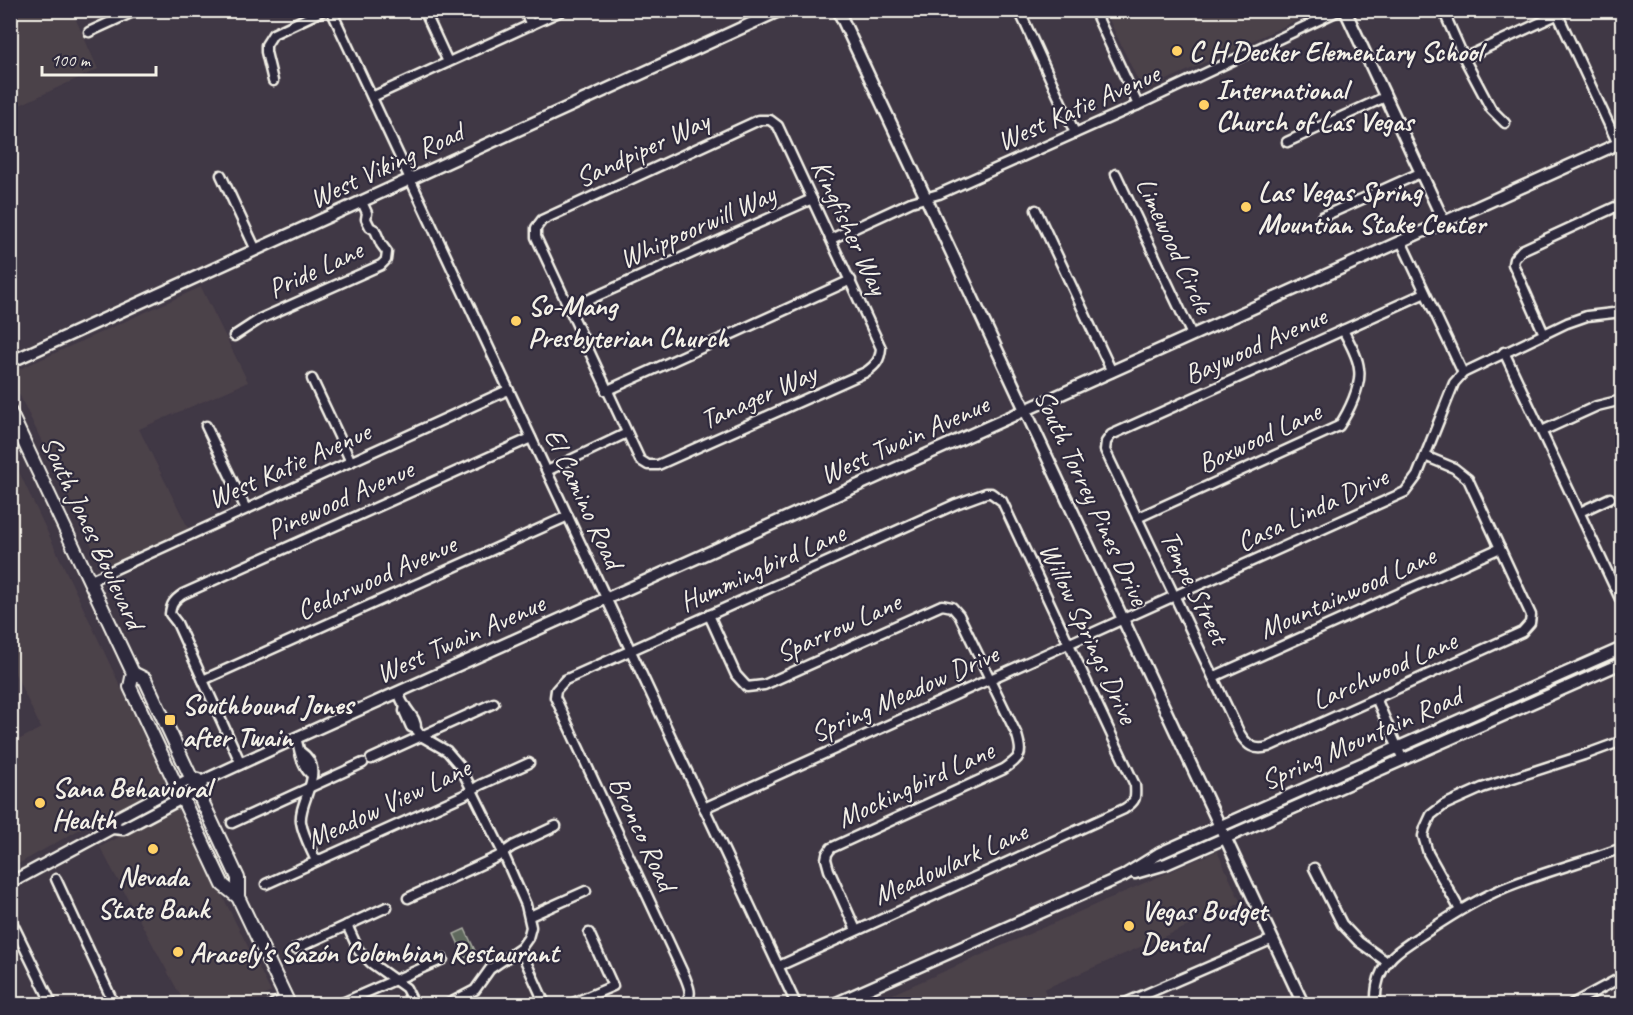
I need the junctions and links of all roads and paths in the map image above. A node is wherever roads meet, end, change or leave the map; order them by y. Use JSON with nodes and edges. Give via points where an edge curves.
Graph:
{"nodes":[{"id":1,"x":137,"y":10,"type":"edge"},
{"id":2,"x":324,"y":10,"type":"edge"},
{"id":3,"x":331,"y":10,"type":"edge"},
{"id":4,"x":424,"y":10,"type":"edge"},
{"id":5,"x":524,"y":10,"type":"edge"},
{"id":6,"x":563,"y":10,"type":"edge"},
{"id":7,"x":781,"y":10,"type":"edge"},
{"id":8,"x":838,"y":10,"type":"edge"},
{"id":9,"x":1019,"y":10,"type":"edge"},
{"id":10,"x":1094,"y":10,"type":"edge"},
{"id":11,"x":1343,"y":10,"type":"edge"},
{"id":12,"x":1443,"y":10,"type":"edge"},
{"id":13,"x":1568,"y":10,"type":"edge"},
{"id":14,"x":1558,"y":15,"type":"junction"},
{"id":15,"x":531,"y":25,"type":"junction"},
{"id":16,"x":90,"y":32,"type":"dead end"},
{"id":17,"x":1464,"y":58,"type":"junction"},
{"id":18,"x":448,"y":63,"type":"junction"},
{"id":19,"x":273,"y":81,"type":"dead end"},
{"id":20,"x":372,"y":97,"type":"junction"},
{"id":21,"x":1385,"y":97,"type":"junction"},
{"id":22,"x":1138,"y":105,"type":"junction"},
{"id":23,"x":770,"y":120,"type":"joint"},
{"id":24,"x":1505,"y":123,"type":"dead end"},
{"id":25,"x":1075,"y":133,"type":"junction"},
{"id":26,"x":1287,"y":142,"type":"dead end"},
{"id":27,"x":1620,"y":143,"type":"edge"},
{"id":28,"x":1420,"y":173,"type":"junction"},
{"id":29,"x":1116,"y":174,"type":"dead end"},
{"id":30,"x":221,"y":176,"type":"dead end"},
{"id":31,"x":410,"y":181,"type":"junction"},
{"id":32,"x":925,"y":198,"type":"junction"},
{"id":33,"x":812,"y":199,"type":"junction"},
{"id":34,"x":362,"y":202,"type":"junction"},
{"id":35,"x":1623,"y":204,"type":"edge"},
{"id":36,"x":1036,"y":210,"type":"dead end"},
{"id":37,"x":1322,"y":217,"type":"dead end"},
{"id":38,"x":1444,"y":222,"type":"junction"},
{"id":39,"x":831,"y":239,"type":"junction"},
{"id":40,"x":1401,"y":241,"type":"junction"},
{"id":41,"x":256,"y":250,"type":"junction"},
{"id":42,"x":850,"y":280,"type":"junction"},
{"id":43,"x":1425,"y":293,"type":"junction"},
{"id":44,"x":568,"y":309,"type":"junction"},
{"id":45,"x":1623,"y":312,"type":"edge"},
{"id":46,"x":1343,"y":330,"type":"junction"},
{"id":47,"x":1544,"y":334,"type":"junction"},
{"id":48,"x":1192,"y":335,"type":"junction"},
{"id":49,"x":234,"y":336,"type":"dead end"},
{"id":50,"x":1504,"y":352,"type":"junction"},
{"id":51,"x":881,"y":358,"type":"joint"},
{"id":52,"x":10,"y":362,"type":"edge"},
{"id":53,"x":1112,"y":372,"type":"junction"},
{"id":54,"x":1462,"y":373,"type":"junction"},
{"id":55,"x":312,"y":379,"type":"dead end"},
{"id":56,"x":508,"y":390,"type":"junction"},
{"id":57,"x":606,"y":391,"type":"junction"},
{"id":58,"x":1623,"y":400,"type":"edge"},
{"id":59,"x":1025,"y":411,"type":"junction"},
{"id":60,"x":10,"y":412,"type":"edge"},
{"id":61,"x":206,"y":426,"type":"dead end"},
{"id":62,"x":1542,"y":431,"type":"junction"},
{"id":63,"x":627,"y":434,"type":"junction"},
{"id":64,"x":531,"y":438,"type":"junction"},
{"id":65,"x":1106,"y":441,"type":"joint"},
{"id":66,"x":1425,"y":456,"type":"junction"},
{"id":67,"x":351,"y":462,"type":"junction"},
{"id":68,"x":547,"y":471,"type":"junction"},
{"id":69,"x":991,"y":493,"type":"joint"},
{"id":70,"x":1610,"y":498,"type":"dead end"},
{"id":71,"x":246,"y":509,"type":"junction"},
{"id":72,"x":1580,"y":512,"type":"junction"},
{"id":73,"x":568,"y":516,"type":"junction"},
{"id":74,"x":1137,"y":518,"type":"junction"},
{"id":75,"x":1500,"y":548,"type":"junction"},
{"id":76,"x":89,"y":581,"type":"junction"},
{"id":77,"x":1175,"y":597,"type":"junction"},
{"id":78,"x":1621,"y":597,"type":"edge"},
{"id":79,"x":606,"y":599,"type":"junction"},
{"id":80,"x":709,"y":615,"type":"junction"},
{"id":81,"x":1123,"y":619,"type":"junction"},
{"id":82,"x":1069,"y":643,"type":"junction"},
{"id":83,"x":1623,"y":648,"type":"edge"},
{"id":84,"x":630,"y":650,"type":"junction"},
{"id":85,"x":1623,"y":663,"type":"edge"},
{"id":86,"x":133,"y":673,"type":"junction"},
{"id":87,"x":1213,"y":677,"type":"junction"},
{"id":88,"x":990,"y":679,"type":"junction"},
{"id":89,"x":203,"y":680,"type":"junction"},
{"id":90,"x":556,"y":690,"type":"joint"},
{"id":91,"x":398,"y":692,"type":"junction"},
{"id":92,"x":1376,"y":698,"type":"junction"},
{"id":93,"x":494,"y":703,"type":"dead end"},
{"id":94,"x":419,"y":733,"type":"junction"},
{"id":95,"x":296,"y":738,"type":"junction"},
{"id":96,"x":1623,"y":741,"type":"edge"},
{"id":97,"x":1252,"y":747,"type":"joint"},
{"id":98,"x":1398,"y":747,"type":"junction"},
{"id":99,"x":1403,"y":760,"type":"junction"},
{"id":100,"x":529,"y":763,"type":"dead end"},
{"id":101,"x":241,"y":764,"type":"junction"},
{"id":102,"x":198,"y":783,"type":"junction"},
{"id":103,"x":310,"y":787,"type":"junction"},
{"id":104,"x":471,"y":790,"type":"junction"},
{"id":105,"x":179,"y":792,"type":"junction"},
{"id":106,"x":1136,"y":797,"type":"joint"},
{"id":107,"x":704,"y":808,"type":"junction"},
{"id":108,"x":232,"y":823,"type":"dead end"},
{"id":109,"x":556,"y":826,"type":"dead end"},
{"id":110,"x":1220,"y":827,"type":"junction"},
{"id":111,"x":1225,"y":838,"type":"junction"},
{"id":112,"x":1623,"y":848,"type":"edge"},
{"id":113,"x":503,"y":853,"type":"junction"},
{"id":114,"x":316,"y":861,"type":"junction"},
{"id":115,"x":1314,"y":868,"type":"dead end"},
{"id":116,"x":1123,"y":876,"type":"junction"},
{"id":117,"x":56,"y":879,"type":"dead end"},
{"id":118,"x":10,"y":883,"type":"edge"},
{"id":119,"x":266,"y":884,"type":"dead end"},
{"id":120,"x":586,"y":891,"type":"dead end"},
{"id":121,"x":238,"y":897,"type":"junction"},
{"id":122,"x":408,"y":898,"type":"dead end"},
{"id":123,"x":387,"y":907,"type":"dead end"},
{"id":124,"x":1460,"y":910,"type":"junction"},
{"id":125,"x":530,"y":916,"type":"junction"},
{"id":126,"x":10,"y":918,"type":"edge"},
{"id":127,"x":347,"y":925,"type":"junction"},
{"id":128,"x":856,"y":930,"type":"junction"},
{"id":129,"x":589,"y":933,"type":"dead end"},
{"id":130,"x":1273,"y":939,"type":"junction"},
{"id":131,"x":295,"y":949,"type":"dead end"},
{"id":132,"x":520,"y":949,"type":"junction"},
{"id":133,"x":442,"y":959,"type":"dead end"},
{"id":134,"x":1387,"y":962,"type":"junction"},
{"id":135,"x":779,"y":966,"type":"junction"},
{"id":136,"x":1623,"y":976,"type":"edge"},
{"id":137,"x":395,"y":980,"type":"junction"},
{"id":138,"x":287,"y":1001,"type":"edge"},
{"id":139,"x":52,"y":1005,"type":"edge"},
{"id":140,"x":114,"y":1005,"type":"edge"},
{"id":141,"x":273,"y":1005,"type":"edge"},
{"id":142,"x":340,"y":1005,"type":"edge"},
{"id":143,"x":414,"y":1005,"type":"edge"},
{"id":144,"x":448,"y":1005,"type":"edge"},
{"id":145,"x":545,"y":1005,"type":"edge"},
{"id":146,"x":571,"y":1005,"type":"edge"},
{"id":147,"x":683,"y":1005,"type":"edge"},
{"id":148,"x":796,"y":1005,"type":"edge"},
{"id":149,"x":834,"y":1005,"type":"edge"},
{"id":150,"x":1123,"y":1005,"type":"edge"},
{"id":151,"x":1303,"y":1005,"type":"edge"},
{"id":152,"x":1377,"y":1005,"type":"edge"},
{"id":153,"x":1572,"y":1005,"type":"edge"}],
"edges":[{"from":1,"to":16,"type":"street"},
{"from":2,"to":19,"type":"street","via":[[273,34],[266,45]]},
{"from":3,"to":20,"type":"street","name":"El Camino Road"},
{"from":4,"to":18,"type":"street"},
{"from":5,"to":15,"type":"street"},
{"from":6,"to":15,"type":"street"},
{"from":7,"to":31,"type":"street","name":"West Viking Road"},
{"from":8,"to":32,"type":"street","name":"South Torrey Pines Drive"},
{"from":9,"to":25,"type":"street"},
{"from":10,"to":22,"type":"street"},
{"from":11,"to":21,"type":"street"},
{"from":11,"to":22,"type":"street","name":"West Katie Avenue"},
{"from":12,"to":17,"type":"street"},
{"from":13,"to":14,"type":"street"},
{"from":14,"to":17,"type":"street"},
{"from":14,"to":27,"type":"street"},
{"from":15,"to":18,"type":"street"},
{"from":17,"to":24,"type":"street","via":[[1491,109]]},
{"from":18,"to":20,"type":"street"},
{"from":20,"to":31,"type":"street","name":"El Camino Road"},
{"from":21,"to":26,"type":"street"},
{"from":21,"to":28,"type":"street"},
{"from":22,"to":25,"type":"street","name":"West Katie Avenue"},
{"from":23,"to":33,"type":"street","name":"Kingfisher Way","via":[[778,126]]},
{"from":23,"to":44,"type":"street","name":"Sandpiper Way","via":[[759,120],[542,220],[536,237]]},
{"from":25,"to":32,"type":"street","name":"West Katie Avenue"},
{"from":27,"to":38,"type":"street","name":"West Twain Avenue"},
{"from":28,"to":37,"type":"street"},
{"from":28,"to":38,"type":"street"},
{"from":29,"to":48,"type":"street","name":"Limewood Circle"},
{"from":30,"to":41,"type":"street"},
{"from":31,"to":34,"type":"street","name":"West Viking Road"},
{"from":31,"to":56,"type":"street","name":"El Camino Road"},
{"from":32,"to":39,"type":"street","name":"West Katie Avenue"},
{"from":32,"to":59,"type":"street","name":"South Torrey Pines Drive"},
{"from":33,"to":39,"type":"street","name":"Kingfisher Way"},
{"from":33,"to":44,"type":"street","name":"Whippoorwill Way"},
{"from":34,"to":41,"type":"street","name":"West Viking Road"},
{"from":34,"to":49,"type":"street","name":"Pride Lane","via":[[366,219],[387,252],[381,266],[260,319]]},
{"from":35,"to":47,"type":"street","via":[[1522,250],[1514,259]]},
{"from":36,"to":53,"type":"street"},
{"from":38,"to":40,"type":"street","name":"West Twain Avenue"},
{"from":39,"to":42,"type":"street","name":"Kingfisher Way"},
{"from":40,"to":43,"type":"street"},
{"from":40,"to":48,"type":"street","name":"West Twain Avenue"},
{"from":41,"to":52,"type":"street","name":"West Viking Road"},
{"from":42,"to":51,"type":"street","name":"Kingfisher Way","via":[[881,348]]},
{"from":42,"to":57,"type":"street"},
{"from":43,"to":46,"type":"street","name":"Baywood Avenue"},
{"from":43,"to":54,"type":"street"},
{"from":44,"to":57,"type":"street"},
{"from":45,"to":47,"type":"street","via":[[1587,316]]},
{"from":46,"to":65,"type":"street","name":"Baywood Avenue","via":[[1110,435]]},
{"from":46,"to":74,"type":"street","name":"Boxwood Lane","via":[[1360,371],[1347,415],[1339,426]]},
{"from":47,"to":50,"type":"street"},
{"from":48,"to":53,"type":"street","name":"West Twain Avenue"},
{"from":50,"to":54,"type":"street"},
{"from":50,"to":62,"type":"street"},
{"from":51,"to":63,"type":"street","name":"Tanager Way","via":[[866,372],[658,465],[640,460]]},
{"from":53,"to":59,"type":"street","name":"West Twain Avenue"},
{"from":54,"to":66,"type":"street","name":"Casa Linda Drive","via":[[1454,383]]},
{"from":55,"to":67,"type":"street"},
{"from":56,"to":64,"type":"street","name":"El Camino Road"},
{"from":56,"to":67,"type":"street","name":"West Katie Avenue"},
{"from":57,"to":63,"type":"street"},
{"from":58,"to":62,"type":"street","via":[[1597,406]]},
{"from":59,"to":79,"type":"street","name":"West Twain Avenue"},
{"from":59,"to":81,"type":"street","name":"South Torrey Pines Drive"},
{"from":60,"to":76,"type":"main road","name":"South Jones Boulevard"},
{"from":61,"to":71,"type":"street"},
{"from":62,"to":72,"type":"street"},
{"from":63,"to":68,"type":"street"},
{"from":64,"to":68,"type":"street","name":"El Camino Road"},
{"from":64,"to":89,"type":"street","name":"Pinewood Avenue","via":[[175,599],[170,614]]},
{"from":65,"to":74,"type":"street","name":"Tempe Street","via":[[1105,450]]},
{"from":66,"to":75,"type":"street","via":[[1454,468],[1468,479]]},
{"from":66,"to":77,"type":"street","name":"Casa Linda Drive","via":[[1405,492]]},
{"from":67,"to":71,"type":"street","name":"West Katie Avenue"},
{"from":68,"to":73,"type":"street","name":"El Camino Road"},
{"from":69,"to":80,"type":"street","name":"Hummingbird Lane","via":[[956,504]]},
{"from":69,"to":82,"type":"street","name":"Willow Springs Drive","via":[[1002,501]]},
{"from":70,"to":72,"type":"street"},
{"from":71,"to":76,"type":"street","name":"West Katie Avenue"},
{"from":72,"to":78,"type":"street"},
{"from":73,"to":79,"type":"street","name":"El Camino Road"},
{"from":73,"to":89,"type":"street","name":"Cedarwood Avenue"},
{"from":74,"to":77,"type":"street","name":"Tempe Street"},
{"from":75,"to":87,"type":"street","name":"Mountainwood Lane"},
{"from":75,"to":92,"type":"street","name":"Larchwood Lane","via":[[1532,615],[1530,623],[1522,632]]},
{"from":76,"to":86,"type":"main road","name":"South Jones Boulevard"},
{"from":77,"to":81,"type":"street","name":"Casa Linda Drive"},
{"from":77,"to":87,"type":"street","name":"Tempe Street"},
{"from":79,"to":84,"type":"street","name":"El Camino Road"},
{"from":79,"to":91,"type":"street","name":"West Twain Avenue"},
{"from":80,"to":84,"type":"street","name":"Hummingbird Lane"},
{"from":80,"to":88,"type":"street","name":"Sparrow Lane","via":[[736,675],[747,687],[764,685],[946,605],[959,615]]},
{"from":81,"to":82,"type":"street","name":"Spring Meadow Drive"},
{"from":81,"to":110,"type":"street","name":"South Torrey Pines Drive"},
{"from":82,"to":88,"type":"street","name":"Spring Meadow Drive"},
{"from":82,"to":106,"type":"street","name":"Willow Springs Drive","via":[[1135,785]]},
{"from":83,"to":98,"type":"street","name":"Spring Mountain Road"},
{"from":84,"to":90,"type":"street","name":"Hummingbird Lane","via":[[565,680]]},
{"from":84,"to":107,"type":"street","name":"El Camino Road"},
{"from":85,"to":99,"type":"street","name":"Spring Mountain Road"},
{"from":86,"to":102,"type":"main road","name":"South Jones Boulevard","via":[[146,679]]},
{"from":86,"to":105,"type":"main road","name":"South Jones Boulevard","via":[[130,687]]},
{"from":87,"to":97,"type":"street","name":"Tempe Street","via":[[1240,734]]},
{"from":88,"to":107,"type":"street","name":"Spring Meadow Drive"},
{"from":88,"to":128,"type":"street","name":"Mockingbird Lane","via":[[1017,735],[1021,748],[1018,760],[831,848],[826,859],[829,870]]},
{"from":89,"to":101,"type":"street"},
{"from":90,"to":147,"type":"street","name":"Bronco Road","via":[[555,697],[685,977],[690,996]]},
{"from":91,"to":94,"type":"street","via":[[411,727]]},
{"from":91,"to":95,"type":"street","name":"West Twain Avenue"},
{"from":92,"to":97,"type":"street","name":"Larchwood Lane","via":[[1268,747]]},
{"from":92,"to":98,"type":"street"},
{"from":93,"to":94,"type":"street"},
{"from":94,"to":103,"type":"street"},
{"from":94,"to":104,"type":"street","via":[[447,751],[460,766]]},
{"from":95,"to":101,"type":"street","name":"West Twain Avenue"},
{"from":95,"to":103,"type":"street","via":[[307,772],[312,775]]},
{"from":96,"to":124,"type":"street","via":[[1472,792],[1431,815],[1423,837]]},
{"from":98,"to":99,"type":"street"},
{"from":98,"to":110,"type":"street","name":"Spring Mountain Road"},
{"from":99,"to":111,"type":"street","name":"Spring Mountain Road"},
{"from":100,"to":104,"type":"street","name":"Meadow View Lane"},
{"from":101,"to":102,"type":"street","name":"West Twain Avenue"},
{"from":102,"to":105,"type":"street","name":"West Twain Avenue"},
{"from":102,"to":121,"type":"main road","name":"South Jones Boulevard","via":[[238,878]]},
{"from":103,"to":108,"type":"street"},
{"from":103,"to":114,"type":"street","via":[[300,819]]},
{"from":104,"to":113,"type":"street"},
{"from":104,"to":114,"type":"street","name":"Meadow View Lane"},
{"from":105,"to":118,"type":"street","name":"West Twain Avenue","via":[[117,818],[112,828]]},
{"from":105,"to":121,"type":"main road","name":"South Jones Boulevard","via":[[223,885]]},
{"from":106,"to":128,"type":"street","name":"Meadowlark Lane","via":[[1124,809]]},
{"from":107,"to":135,"type":"street","name":"El Camino Road"},
{"from":109,"to":113,"type":"street"},
{"from":110,"to":111,"type":"street","name":"South Torrey Pines Drive"},
{"from":110,"to":116,"type":"street","name":"Spring Mountain Road","via":[[1160,853]]},
{"from":111,"to":116,"type":"street","name":"Spring Mountain Road","via":[[1166,864]]},
{"from":111,"to":130,"type":"street","name":"South Torrey Pines Drive"},
{"from":112,"to":124,"type":"street","via":[[1503,888]]},
{"from":113,"to":122,"type":"street"},
{"from":113,"to":125,"type":"street"},
{"from":114,"to":119,"type":"street","name":"Meadow View Lane"},
{"from":115,"to":134,"type":"street","via":[[1342,924]]},
{"from":116,"to":149,"type":"street","name":"Spring Mountain Road"},
{"from":117,"to":140,"type":"street"},
{"from":120,"to":125,"type":"street"},
{"from":121,"to":138,"type":"main road","name":"South Jones Boulevard"},
{"from":123,"to":127,"type":"street"},
{"from":124,"to":134,"type":"street","via":[[1401,948]]},
{"from":125,"to":132,"type":"street","via":[[528,938]]},
{"from":126,"to":139,"type":"street"},
{"from":127,"to":131,"type":"street"},
{"from":127,"to":137,"type":"street","via":[[359,951]]},
{"from":128,"to":135,"type":"street","name":"Meadowlark Lane"},
{"from":129,"to":146,"type":"street","via":[[613,986]]},
{"from":130,"to":150,"type":"street"},
{"from":130,"to":151,"type":"street","name":"South Torrey Pines Drive"},
{"from":132,"to":144,"type":"street","via":[[490,969],[475,990]]},
{"from":132,"to":145,"type":"street"},
{"from":133,"to":137,"type":"street"},
{"from":134,"to":152,"type":"street","via":[[1379,974]]},
{"from":135,"to":148,"type":"street","name":"El Camino Road"},
{"from":136,"to":153,"type":"street"},
{"from":137,"to":142,"type":"street"},
{"from":137,"to":143,"type":"street","via":[[406,988]]},
{"from":138,"to":141,"type":"street"}]}
